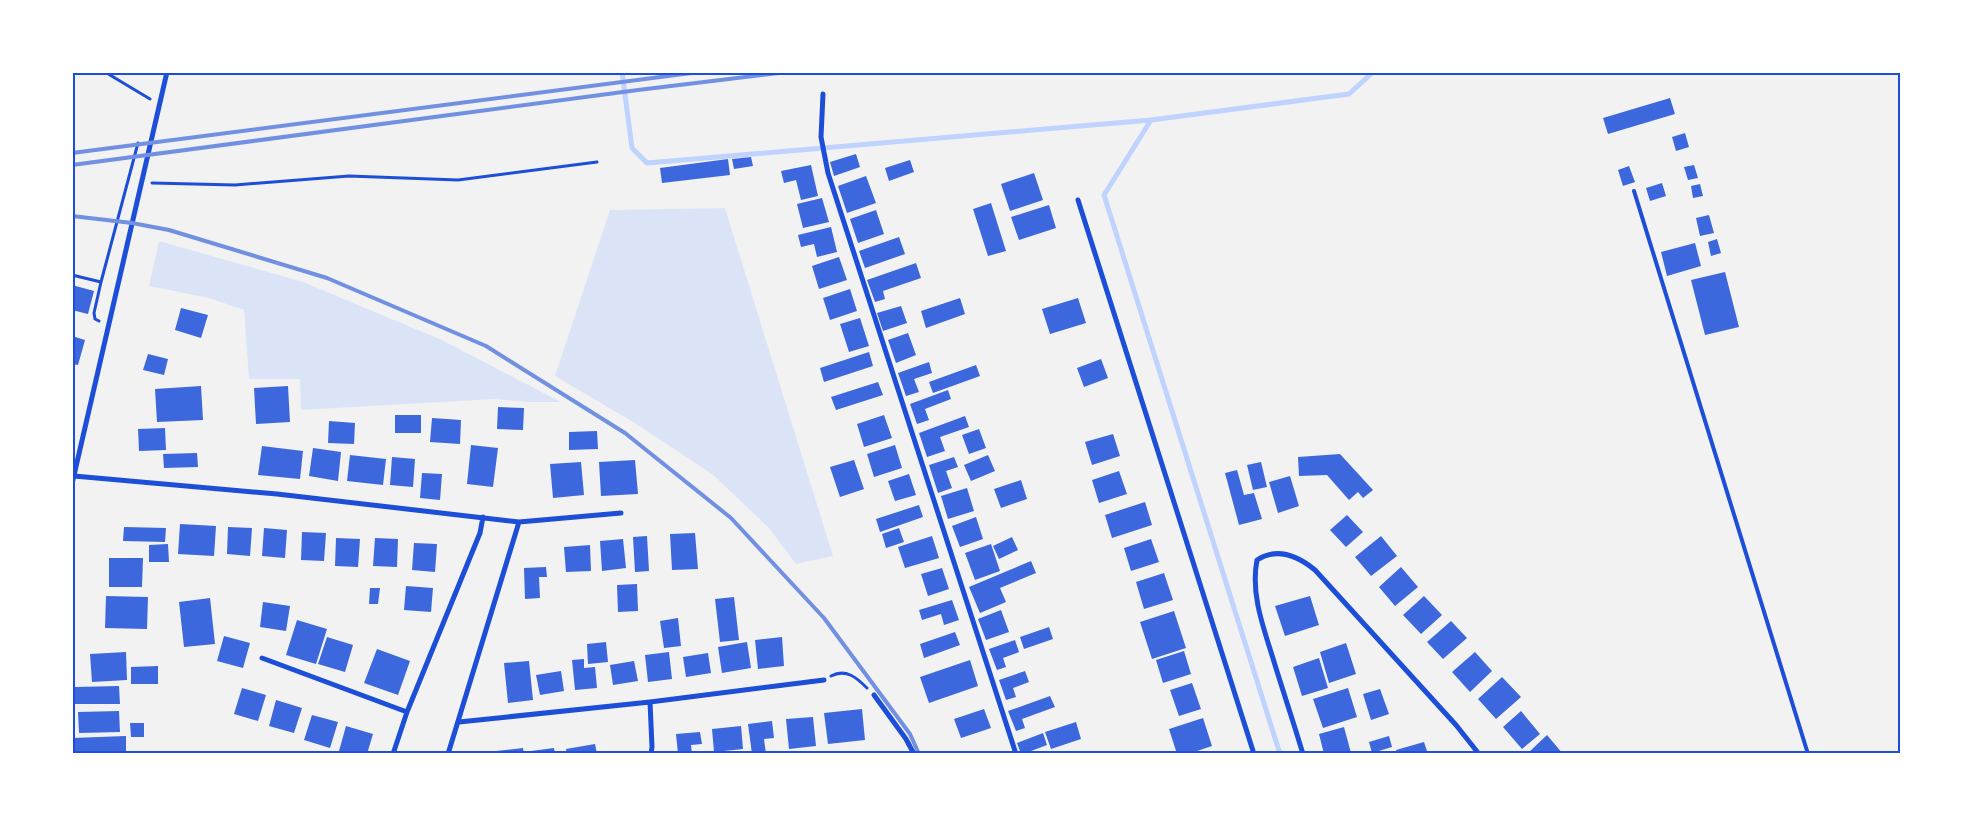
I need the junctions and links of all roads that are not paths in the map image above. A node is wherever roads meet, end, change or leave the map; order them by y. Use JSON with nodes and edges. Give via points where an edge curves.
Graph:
{"nodes":[{"id":1,"x":167,"y":72,"type":"edge"},
{"id":2,"x":823,"y":94,"type":"dead end"},
{"id":3,"x":1634,"y":191,"type":"dead end"},
{"id":4,"x":1078,"y":200,"type":"dead end"},
{"id":5,"x":74,"y":476,"type":"junction"},
{"id":6,"x":72,"y":484,"type":"edge"},
{"id":7,"x":621,"y":513,"type":"dead end"},
{"id":8,"x":483,"y":518,"type":"junction"},
{"id":9,"x":519,"y":522,"type":"junction"},
{"id":10,"x":262,"y":658,"type":"dead end"},
{"id":11,"x":824,"y":680,"type":"road end"},
{"id":12,"x":874,"y":695,"type":"road end"},
{"id":13,"x":650,"y":702,"type":"junction"},
{"id":14,"x":407,"y":712,"type":"junction"},
{"id":15,"x":459,"y":722,"type":"junction"},
{"id":16,"x":393,"y":754,"type":"edge"},
{"id":17,"x":448,"y":754,"type":"edge"},
{"id":18,"x":651,"y":754,"type":"edge"},
{"id":19,"x":914,"y":754,"type":"edge"},
{"id":20,"x":1016,"y":754,"type":"edge"},
{"id":21,"x":1254,"y":754,"type":"edge"},
{"id":22,"x":1303,"y":754,"type":"edge"},
{"id":23,"x":1478,"y":754,"type":"edge"},
{"id":24,"x":1808,"y":754,"type":"edge"}],
"edges":[{"from":1,"to":5,"type":"street"},
{"from":2,"to":20,"type":"street","via":[[821,137],[828,173]]},
{"from":3,"to":24,"type":"lane"},
{"from":4,"to":21,"type":"street"},
{"from":5,"to":6,"type":"street"},
{"from":5,"to":8,"type":"street","via":[[277,494]]},
{"from":7,"to":9,"type":"street"},
{"from":8,"to":9,"type":"street"},
{"from":8,"to":14,"type":"street","via":[[480,533]]},
{"from":9,"to":15,"type":"street"},
{"from":10,"to":14,"type":"street"},
{"from":11,"to":13,"type":"street"},
{"from":12,"to":19,"type":"street"},
{"from":13,"to":15,"type":"street"},
{"from":13,"to":18,"type":"street"},
{"from":14,"to":16,"type":"street"},
{"from":15,"to":17,"type":"street"},
{"from":22,"to":23,"type":"street","via":[[1260,615],[1254,585],[1257,560],[1265,555],[1288,555],[1303,560],[1315,570],[1456,725]]}]}
